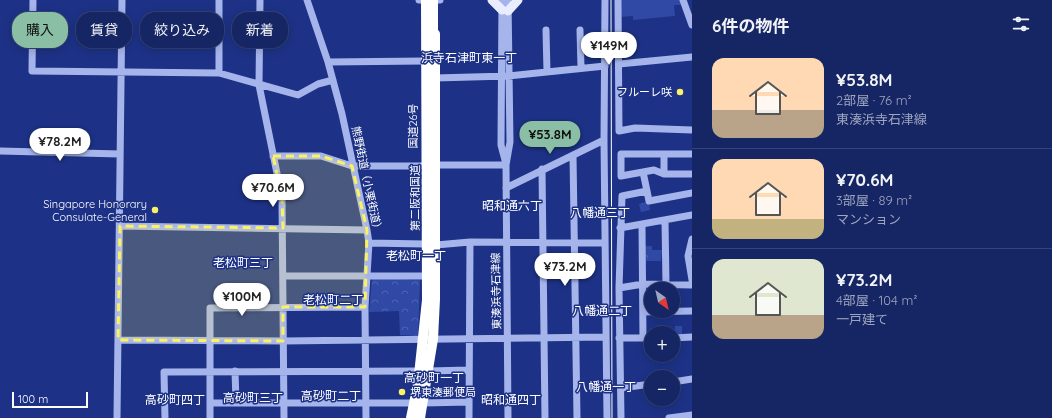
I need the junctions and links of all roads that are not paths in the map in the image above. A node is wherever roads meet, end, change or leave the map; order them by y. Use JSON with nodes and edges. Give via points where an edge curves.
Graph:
{"nodes":[{"id":1,"x":33,"y":0,"type":"edge"},
{"id":2,"x":122,"y":0,"type":"edge"},
{"id":3,"x":219,"y":0,"type":"edge"},
{"id":4,"x":260,"y":0,"type":"edge"},
{"id":5,"x":307,"y":0,"type":"edge"},
{"id":6,"x":419,"y":0,"type":"edge"},
{"id":7,"x":425,"y":0,"type":"edge"},
{"id":8,"x":434,"y":0,"type":"edge"},
{"id":9,"x":440,"y":0,"type":"edge"},
{"id":10,"x":492,"y":0,"type":"edge"},
{"id":11,"x":502,"y":0,"type":"edge"},
{"id":12,"x":508,"y":0,"type":"edge"},
{"id":13,"x":518,"y":0,"type":"edge"},
{"id":14,"x":605,"y":0,"type":"edge"},
{"id":15,"x":618,"y":0,"type":"edge"},
{"id":16,"x":683,"y":0,"type":"edge"},
{"id":17,"x":505,"y":10,"type":"junction"},
{"id":18,"x":692,"y":23,"type":"edge"},
{"id":19,"x":546,"y":30,"type":"dead end"},
{"id":20,"x":580,"y":30,"type":"dead end"},
{"id":21,"x":692,"y":57,"type":"edge"},
{"id":22,"x":425,"y":61,"type":"junction"},
{"id":23,"x":328,"y":62,"type":"junction"},
{"id":24,"x":619,"y":64,"type":"junction"},
{"id":25,"x":605,"y":66,"type":"junction"},
{"id":26,"x":581,"y":68,"type":"junction"},
{"id":27,"x":547,"y":72,"type":"junction"},
{"id":28,"x":121,"y":73,"type":"junction"},
{"id":29,"x":219,"y":73,"type":"junction"},
{"id":30,"x":506,"y":76,"type":"junction"},
{"id":31,"x":435,"y":78,"type":"junction"},
{"id":32,"x":333,"y":80,"type":"junction"},
{"id":33,"x":259,"y":85,"type":"junction"},
{"id":34,"x":692,"y":130,"type":"edge"},
{"id":35,"x":604,"y":140,"type":"junction"},
{"id":36,"x":0,"y":151,"type":"edge"},
{"id":37,"x":120,"y":154,"type":"junction"},
{"id":38,"x":664,"y":154,"type":"junction"},
{"id":39,"x":692,"y":154,"type":"edge"},
{"id":40,"x":573,"y":155,"type":"junction"},
{"id":41,"x":273,"y":156,"type":"junction"},
{"id":42,"x":436,"y":165,"type":"junction"},
{"id":43,"x":506,"y":165,"type":"junction"},
{"id":44,"x":352,"y":166,"type":"junction"},
{"id":45,"x":425,"y":166,"type":"junction"},
{"id":46,"x":542,"y":168,"type":"junction"},
{"id":47,"x":643,"y":172,"type":"junction"},
{"id":48,"x":664,"y":174,"type":"junction"},
{"id":49,"x":692,"y":174,"type":"edge"},
{"id":50,"x":506,"y":188,"type":"junction"},
{"id":51,"x":647,"y":191,"type":"junction"},
{"id":52,"x":692,"y":193,"type":"edge"},
{"id":53,"x":692,"y":215,"type":"edge"},
{"id":54,"x":665,"y":220,"type":"junction"},
{"id":55,"x":642,"y":225,"type":"junction"},
{"id":56,"x":120,"y":226,"type":"junction"},
{"id":57,"x":283,"y":228,"type":"junction"},
{"id":58,"x":620,"y":228,"type":"junction"},
{"id":59,"x":367,"y":230,"type":"junction"},
{"id":60,"x":692,"y":239,"type":"edge"},
{"id":61,"x":470,"y":242,"type":"junction"},
{"id":62,"x":543,"y":242,"type":"junction"},
{"id":63,"x":575,"y":242,"type":"junction"},
{"id":64,"x":369,"y":243,"type":"junction"},
{"id":65,"x":605,"y":243,"type":"junction"},
{"id":66,"x":430,"y":244,"type":"junction"},
{"id":67,"x":506,"y":244,"type":"junction"},
{"id":68,"x":368,"y":275,"type":"junction"},
{"id":69,"x":283,"y":276,"type":"junction"},
{"id":70,"x":425,"y":276,"type":"junction"},
{"id":71,"x":692,"y":280,"type":"edge"},
{"id":72,"x":666,"y":282,"type":"edge"},
{"id":73,"x":643,"y":284,"type":"junction"},
{"id":74,"x":680,"y":286,"type":"edge"},
{"id":75,"x":692,"y":286,"type":"edge"},
{"id":76,"x":619,"y":288,"type":"junction"},
{"id":77,"x":283,"y":307,"type":"junction"},
{"id":78,"x":365,"y":307,"type":"junction"},
{"id":79,"x":692,"y":311,"type":"edge"},
{"id":80,"x":643,"y":312,"type":"junction"},
{"id":81,"x":645,"y":326,"type":"edge"},
{"id":82,"x":574,"y":337,"type":"junction"},
{"id":83,"x":606,"y":337,"type":"junction"},
{"id":84,"x":692,"y":337,"type":"edge"},
{"id":85,"x":469,"y":338,"type":"junction"},
{"id":86,"x":544,"y":338,"type":"junction"},
{"id":87,"x":620,"y":338,"type":"junction"},
{"id":88,"x":644,"y":338,"type":"edge"},
{"id":89,"x":680,"y":338,"type":"edge"},
{"id":90,"x":366,"y":339,"type":"junction"},
{"id":91,"x":422,"y":339,"type":"junction"},
{"id":92,"x":432,"y":339,"type":"junction"},
{"id":93,"x":507,"y":339,"type":"junction"},
{"id":94,"x":118,"y":340,"type":"junction"},
{"id":95,"x":210,"y":341,"type":"junction"},
{"id":96,"x":283,"y":341,"type":"junction"},
{"id":97,"x":469,"y":370,"type":"junction"},
{"id":98,"x":210,"y":371,"type":"junction"},
{"id":99,"x":235,"y":371,"type":"junction"},
{"id":100,"x":284,"y":371,"type":"junction"},
{"id":101,"x":366,"y":371,"type":"junction"},
{"id":102,"x":423,"y":371,"type":"junction"},
{"id":103,"x":692,"y":379,"type":"edge"},
{"id":104,"x":680,"y":381,"type":"edge"},
{"id":105,"x":644,"y":385,"type":"edge"},
{"id":106,"x":621,"y":388,"type":"junction"},
{"id":107,"x":236,"y":402,"type":"junction"},
{"id":108,"x":366,"y":402,"type":"junction"},
{"id":109,"x":469,"y":402,"type":"junction"},
{"id":110,"x":210,"y":403,"type":"junction"},
{"id":111,"x":284,"y":403,"type":"junction"},
{"id":112,"x":412,"y":403,"type":"junction"},
{"id":113,"x":423,"y":403,"type":"junction"},
{"id":114,"x":692,"y":415,"type":"edge"},
{"id":115,"x":117,"y":418,"type":"edge"},
{"id":116,"x":165,"y":418,"type":"edge"},
{"id":117,"x":210,"y":418,"type":"edge"},
{"id":118,"x":284,"y":418,"type":"edge"},
{"id":119,"x":366,"y":418,"type":"edge"},
{"id":120,"x":410,"y":418,"type":"edge"},
{"id":121,"x":419,"y":418,"type":"edge"},
{"id":122,"x":469,"y":418,"type":"edge"},
{"id":123,"x":508,"y":418,"type":"edge"},
{"id":124,"x":545,"y":418,"type":"edge"},
{"id":125,"x":576,"y":418,"type":"edge"},
{"id":126,"x":607,"y":418,"type":"edge"},
{"id":127,"x":621,"y":418,"type":"edge"},
{"id":128,"x":669,"y":418,"type":"edge"}],
"edges":[{"from":1,"to":28,"type":"street","via":[[32,71]]},
{"from":2,"to":28,"type":"street"},
{"from":3,"to":29,"type":"street"},
{"from":4,"to":33,"type":"street"},
{"from":5,"to":23,"type":"street","name":"熊野街道（小栗街道）"},
{"from":6,"to":9,"type":"street","bridge":true},
{"from":7,"to":22,"type":"highway","name":"国道26号"},
{"from":7,"to":120,"type":"highway","name":"第二阪和国道","bridge":true,"via":[[427,300],[418,384]]},
{"from":8,"to":31,"type":"highway","name":"国道26号"},
{"from":8,"to":121,"type":"highway","name":"第二阪和国道","bridge":true,"via":[[433,299],[426,376]]},
{"from":10,"to":17,"type":"main road"},
{"from":11,"to":17,"type":"street","name":"東湊浜寺石津線"},
{"from":12,"to":17,"type":"street","name":"東湊浜寺石津線"},
{"from":13,"to":17,"type":"main road"},
{"from":14,"to":25,"type":"street"},
{"from":15,"to":24,"type":"street"},
{"from":16,"to":18,"type":"street"},
{"from":17,"to":30,"type":"street","name":"東湊浜寺石津線"},
{"from":19,"to":27,"type":"street"},
{"from":20,"to":26,"type":"street"},
{"from":21,"to":24,"type":"street"},
{"from":22,"to":23,"type":"street"},
{"from":22,"to":45,"type":"highway","name":"国道26号"},
{"from":23,"to":32,"type":"street","name":"熊野街道（小栗街道）"},
{"from":24,"to":34,"type":"street","via":[[619,131],[635,128]]},
{"from":25,"to":26,"type":"street"},
{"from":25,"to":35,"type":"street"},
{"from":26,"to":27,"type":"street"},
{"from":27,"to":30,"type":"street"},
{"from":28,"to":29,"type":"street"},
{"from":28,"to":37,"type":"street"},
{"from":29,"to":33,"type":"street"},
{"from":30,"to":31,"type":"street"},
{"from":30,"to":43,"type":"street","name":"東湊浜寺石津線","via":[[510,142]]},
{"from":31,"to":42,"type":"highway","name":"国道26号"},
{"from":32,"to":33,"type":"street","via":[[318,84],[298,95]]},
{"from":32,"to":44,"type":"street","name":"熊野街道（小栗街道）"},
{"from":33,"to":41,"type":"street"},
{"from":35,"to":40,"type":"street"},
{"from":35,"to":65,"type":"street"},
{"from":36,"to":37,"type":"street"},
{"from":37,"to":56,"type":"street"},
{"from":38,"to":39,"type":"street"},
{"from":38,"to":47,"type":"street","via":[[621,154],[621,176]]},
{"from":38,"to":48,"type":"street"},
{"from":40,"to":46,"type":"street"},
{"from":40,"to":63,"type":"street"},
{"from":41,"to":44,"type":"street","via":[[322,156]]},
{"from":41,"to":57,"type":"street","via":[[282,198]]},
{"from":42,"to":43,"type":"street"},
{"from":42,"to":66,"type":"highway","name":"国道26号"},
{"from":43,"to":50,"type":"street","name":"東湊浜寺石津線"},
{"from":44,"to":45,"type":"street"},
{"from":44,"to":59,"type":"street","name":"熊野街道（小栗街道）"},
{"from":45,"to":66,"type":"highway","name":"国道26号"},
{"from":46,"to":50,"type":"street"},
{"from":46,"to":62,"type":"street"},
{"from":47,"to":48,"type":"street","via":[[654,170]]},
{"from":47,"to":51,"type":"street"},
{"from":48,"to":49,"type":"street"},
{"from":50,"to":67,"type":"street","name":"東湊浜寺石津線"},
{"from":51,"to":52,"type":"street","via":[[649,201]]},
{"from":51,"to":58,"type":"street","via":[[622,196]]},
{"from":53,"to":54,"type":"street"},
{"from":54,"to":55,"type":"street"},
{"from":54,"to":72,"type":"street"},
{"from":55,"to":58,"type":"street"},
{"from":55,"to":73,"type":"street"},
{"from":56,"to":57,"type":"street"},
{"from":56,"to":94,"type":"street"},
{"from":57,"to":59,"type":"street"},
{"from":57,"to":69,"type":"street"},
{"from":58,"to":76,"type":"street"},
{"from":59,"to":64,"type":"street","name":"熊野街道（小栗街道）"},
{"from":60,"to":71,"type":"street","via":[[688,256]]},
{"from":61,"to":66,"type":"street"},
{"from":61,"to":67,"type":"street"},
{"from":61,"to":85,"type":"street"},
{"from":62,"to":63,"type":"street"},
{"from":62,"to":67,"type":"street"},
{"from":62,"to":86,"type":"street"},
{"from":63,"to":65,"type":"street"},
{"from":63,"to":82,"type":"street"},
{"from":64,"to":66,"type":"street"},
{"from":64,"to":68,"type":"street","name":"熊野街道（小栗街道）"},
{"from":65,"to":83,"type":"street"},
{"from":66,"to":70,"type":"highway","name":"国道26号"},
{"from":66,"to":92,"type":"highway","name":"国道26号"},
{"from":67,"to":93,"type":"street","name":"東湊浜寺石津線"},
{"from":68,"to":69,"type":"street"},
{"from":68,"to":70,"type":"street"},
{"from":68,"to":78,"type":"street","name":"熊野街道（小栗街道）"},
{"from":69,"to":77,"type":"street"},
{"from":70,"to":91,"type":"highway","name":"国道26号"},
{"from":73,"to":76,"type":"street"},
{"from":73,"to":80,"type":"street"},
{"from":74,"to":75,"type":"street"},
{"from":76,"to":87,"type":"street"},
{"from":77,"to":78,"type":"street"},
{"from":77,"to":95,"type":"street","via":[[210,308]]},
{"from":77,"to":96,"type":"street"},
{"from":78,"to":90,"type":"street","name":"熊野街道（小栗街道）"},
{"from":79,"to":80,"type":"street"},
{"from":80,"to":81,"type":"street"},
{"from":82,"to":83,"type":"street"},
{"from":82,"to":86,"type":"street"},
{"from":82,"to":125,"type":"street"},
{"from":83,"to":126,"type":"street"},
{"from":84,"to":89,"type":"street"},
{"from":85,"to":92,"type":"street"},
{"from":85,"to":93,"type":"street"},
{"from":85,"to":97,"type":"street"},
{"from":86,"to":93,"type":"street"},
{"from":86,"to":124,"type":"street"},
{"from":87,"to":88,"type":"street"},
{"from":87,"to":106,"type":"street"},
{"from":90,"to":91,"type":"street"},
{"from":90,"to":96,"type":"street"},
{"from":90,"to":101,"type":"street","name":"熊野街道（小栗街道）"},
{"from":91,"to":92,"type":"street"},
{"from":91,"to":102,"type":"highway","name":"国道26号"},
{"from":92,"to":102,"type":"highway","name":"国道26号"},
{"from":93,"to":123,"type":"street","name":"東湊浜寺石津線"},
{"from":94,"to":95,"type":"street"},
{"from":94,"to":115,"type":"street"},
{"from":95,"to":96,"type":"street"},
{"from":95,"to":98,"type":"street"},
{"from":96,"to":100,"type":"street"},
{"from":97,"to":102,"type":"street"},
{"from":97,"to":109,"type":"street"},
{"from":98,"to":99,"type":"street"},
{"from":98,"to":110,"type":"street"},
{"from":98,"to":116,"type":"street","via":[[164,372]]},
{"from":99,"to":100,"type":"street"},
{"from":99,"to":107,"type":"street"},
{"from":100,"to":101,"type":"street"},
{"from":100,"to":111,"type":"street"},
{"from":101,"to":102,"type":"street"},
{"from":101,"to":108,"type":"street","name":"熊野街道（小栗街道）"},
{"from":102,"to":112,"type":"highway","name":"国道26号"},
{"from":102,"to":113,"type":"highway","name":"国道26号"},
{"from":103,"to":104,"type":"street"},
{"from":105,"to":106,"type":"street"},
{"from":106,"to":127,"type":"street"},
{"from":107,"to":110,"type":"street"},
{"from":107,"to":111,"type":"street"},
{"from":108,"to":111,"type":"street"},
{"from":108,"to":112,"type":"street"},
{"from":108,"to":119,"type":"street","name":"熊野街道（小栗街道）"},
{"from":109,"to":113,"type":"street"},
{"from":109,"to":122,"type":"street"},
{"from":110,"to":117,"type":"street"},
{"from":111,"to":118,"type":"street"},
{"from":112,"to":120,"type":"highway","name":"国道26号"},
{"from":113,"to":121,"type":"highway","name":"国道26号"},
{"from":114,"to":128,"type":"street"}]}
